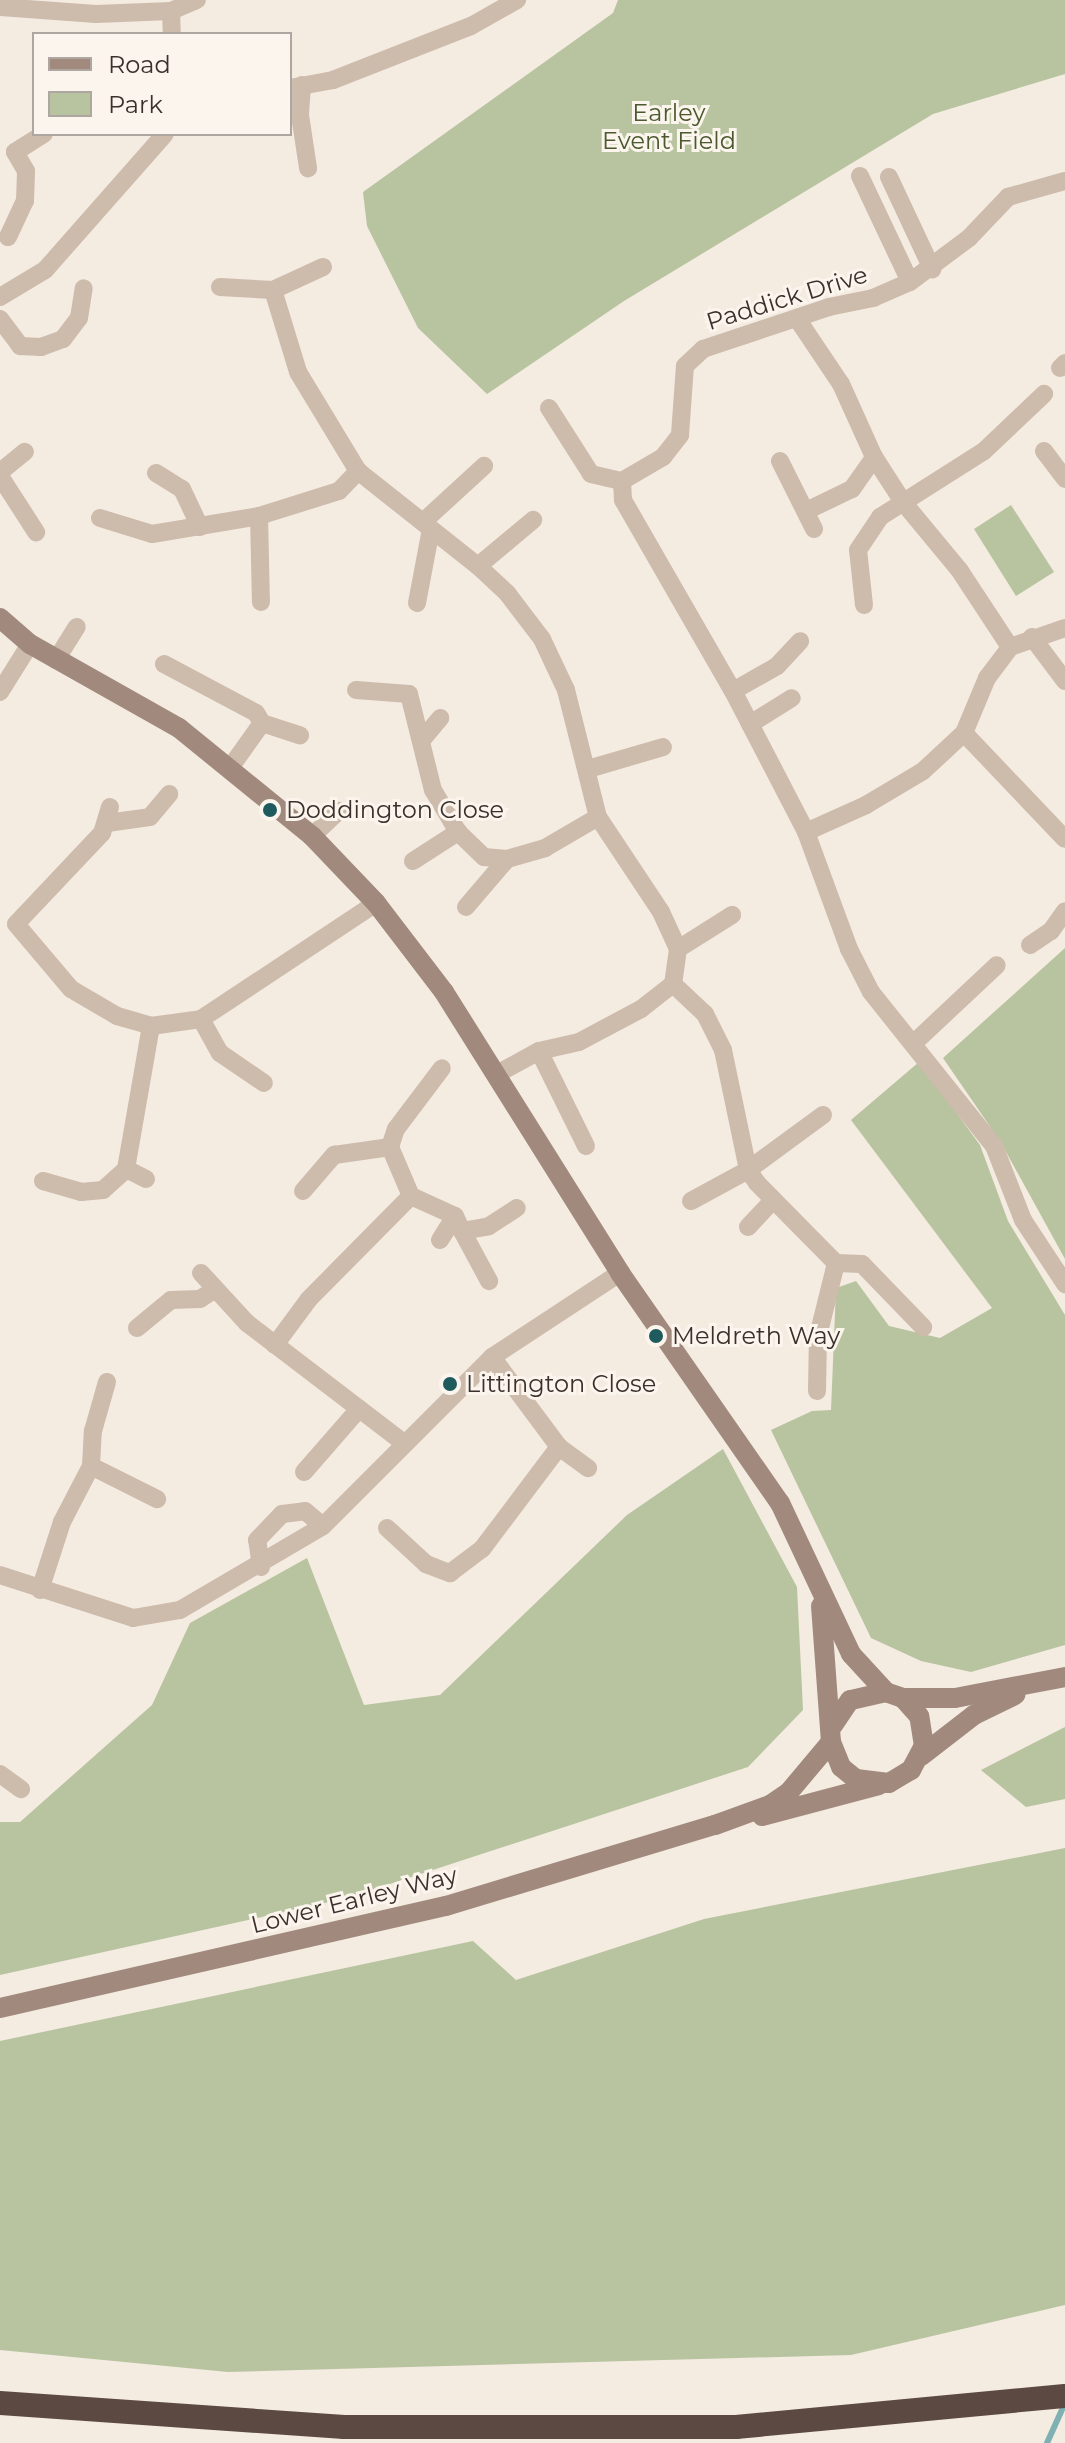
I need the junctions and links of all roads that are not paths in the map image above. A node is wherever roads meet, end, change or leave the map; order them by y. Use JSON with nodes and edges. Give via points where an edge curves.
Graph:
{"nodes":[{"id":1,"x":197,"y":0,"type":"edge"},
{"id":2,"x":517,"y":0,"type":"edge"},
{"id":3,"x":20,"y":4,"type":"edge"},
{"id":4,"x":0,"y":7,"type":"edge"},
{"id":5,"x":171,"y":11,"type":"junction"},
{"id":6,"x":96,"y":14,"type":"junction"},
{"id":7,"x":96,"y":32,"type":"edge"},
{"id":8,"x":172,"y":32,"type":"edge"},
{"id":9,"x":296,"y":87,"type":"edge"},
{"id":10,"x":39,"y":136,"type":"edge"},
{"id":11,"x":163,"y":136,"type":"edge"},
{"id":12,"x":8,"y":149,"type":"edge"},
{"id":13,"x":308,"y":168,"type":"dead end"},
{"id":14,"x":860,"y":176,"type":"dead end"},
{"id":15,"x":889,"y":177,"type":"dead end"},
{"id":16,"x":1065,"y":181,"type":"edge"},
{"id":17,"x":8,"y":237,"type":"dead end"},
{"id":18,"x":323,"y":267,"type":"dead end"},
{"id":19,"x":932,"y":269,"type":"junction"},
{"id":20,"x":910,"y":282,"type":"junction"},
{"id":21,"x":220,"y":287,"type":"dead end"},
{"id":22,"x":84,"y":288,"type":"dead end"},
{"id":23,"x":273,"y":290,"type":"junction"},
{"id":24,"x":0,"y":297,"type":"edge"},
{"id":25,"x":0,"y":319,"type":"edge"},
{"id":26,"x":798,"y":320,"type":"junction"},
{"id":27,"x":1044,"y":394,"type":"dead end"},
{"id":28,"x":549,"y":417,"type":"dead end"},
{"id":29,"x":1044,"y":451,"type":"dead end"},
{"id":30,"x":25,"y":452,"type":"dead end"},
{"id":31,"x":874,"y":457,"type":"junction"},
{"id":32,"x":780,"y":461,"type":"dead end"},
{"id":33,"x":484,"y":466,"type":"dead end"},
{"id":34,"x":358,"y":471,"type":"junction"},
{"id":35,"x":156,"y":473,"type":"dead end"},
{"id":36,"x":0,"y":474,"type":"edge"},
{"id":37,"x":1065,"y":479,"type":"edge"},
{"id":38,"x":622,"y":481,"type":"junction"},
{"id":39,"x":903,"y":502,"type":"junction"},
{"id":40,"x":806,"y":511,"type":"junction"},
{"id":41,"x":259,"y":516,"type":"junction"},
{"id":42,"x":100,"y":518,"type":"dead end"},
{"id":43,"x":533,"y":520,"type":"dead end"},
{"id":44,"x":427,"y":525,"type":"junction"},
{"id":45,"x":200,"y":527,"type":"junction"},
{"id":46,"x":814,"y":529,"type":"dead end"},
{"id":47,"x":36,"y":532,"type":"dead end"},
{"id":48,"x":478,"y":566,"type":"junction"},
{"id":49,"x":261,"y":602,"type":"dead end"},
{"id":50,"x":417,"y":603,"type":"dead end"},
{"id":51,"x":864,"y":605,"type":"dead end"},
{"id":52,"x":0,"y":618,"type":"edge"},
{"id":53,"x":77,"y":627,"type":"dead end"},
{"id":54,"x":1065,"y":628,"type":"edge"},
{"id":55,"x":1032,"y":637,"type":"junction"},
{"id":56,"x":800,"y":641,"type":"dead end"},
{"id":57,"x":30,"y":644,"type":"junction"},
{"id":58,"x":1010,"y":647,"type":"junction"},
{"id":59,"x":56,"y":660,"type":"junction"},
{"id":60,"x":164,"y":664,"type":"dead end"},
{"id":61,"x":1065,"y":681,"type":"edge"},
{"id":62,"x":356,"y":690,"type":"dead end"},
{"id":63,"x":733,"y":691,"type":"junction"},
{"id":64,"x":0,"y":692,"type":"edge"},
{"id":65,"x":792,"y":698,"type":"dead end"},
{"id":66,"x":440,"y":718,"type":"dead end"},
{"id":67,"x":262,"y":723,"type":"junction"},
{"id":68,"x":750,"y":724,"type":"junction"},
{"id":69,"x":964,"y":733,"type":"junction"},
{"id":70,"x":300,"y":735,"type":"dead end"},
{"id":71,"x":421,"y":741,"type":"junction"},
{"id":72,"x":663,"y":747,"type":"dead end"},
{"id":73,"x":230,"y":768,"type":"junction"},
{"id":74,"x":588,"y":769,"type":"junction"},
{"id":75,"x":169,"y":794,"type":"dead end"},
{"id":76,"x":339,"y":811,"type":"dead end"},
{"id":77,"x":598,"y":817,"type":"junction"},
{"id":78,"x":458,"y":832,"type":"junction"},
{"id":79,"x":806,"y":832,"type":"junction"},
{"id":80,"x":312,"y":836,"type":"junction"},
{"id":81,"x":1065,"y":839,"type":"edge"},
{"id":82,"x":507,"y":859,"type":"junction"},
{"id":83,"x":413,"y":861,"type":"dead end"},
{"id":84,"x":376,"y":903,"type":"junction"},
{"id":85,"x":466,"y":907,"type":"dead end"},
{"id":86,"x":1065,"y":911,"type":"edge"},
{"id":87,"x":732,"y":915,"type":"dead end"},
{"id":88,"x":8,"y":920,"type":"edge"},
{"id":89,"x":1030,"y":945,"type":"dead end"},
{"id":90,"x":678,"y":949,"type":"junction"},
{"id":91,"x":997,"y":965,"type":"dead end"},
{"id":92,"x":673,"y":984,"type":"junction"},
{"id":93,"x":201,"y":1019,"type":"junction"},
{"id":94,"x":151,"y":1026,"type":"junction"},
{"id":95,"x":915,"y":1042,"type":"junction"},
{"id":96,"x":539,"y":1051,"type":"junction"},
{"id":97,"x":442,"y":1068,"type":"dead end"},
{"id":98,"x":497,"y":1074,"type":"junction"},
{"id":99,"x":264,"y":1083,"type":"dead end"},
{"id":100,"x":823,"y":1115,"type":"dead end"},
{"id":101,"x":586,"y":1146,"type":"dead end"},
{"id":102,"x":390,"y":1147,"type":"junction"},
{"id":103,"x":126,"y":1169,"type":"junction"},
{"id":104,"x":748,"y":1170,"type":"junction"},
{"id":105,"x":146,"y":1179,"type":"dead end"},
{"id":106,"x":43,"y":1181,"type":"dead end"},
{"id":107,"x":303,"y":1191,"type":"dead end"},
{"id":108,"x":411,"y":1196,"type":"junction"},
{"id":109,"x":773,"y":1200,"type":"junction"},
{"id":110,"x":691,"y":1201,"type":"dead end"},
{"id":111,"x":517,"y":1208,"type":"dead end"},
{"id":112,"x":458,"y":1224,"type":"junction"},
{"id":113,"x":748,"y":1227,"type":"dead end"},
{"id":114,"x":440,"y":1240,"type":"dead end"},
{"id":115,"x":836,"y":1263,"type":"junction"},
{"id":116,"x":201,"y":1273,"type":"dead end"},
{"id":117,"x":620,"y":1273,"type":"junction"},
{"id":118,"x":489,"y":1281,"type":"dead end"},
{"id":119,"x":1065,"y":1284,"type":"edge"},
{"id":120,"x":214,"y":1290,"type":"junction"},
{"id":121,"x":923,"y":1327,"type":"dead end"},
{"id":122,"x":137,"y":1328,"type":"dead end"},
{"id":123,"x":275,"y":1345,"type":"junction"},
{"id":124,"x":492,"y":1357,"type":"junction"},
{"id":125,"x":107,"y":1382,"type":"dead end"},
{"id":126,"x":817,"y":1391,"type":"dead end"},
{"id":127,"x":359,"y":1409,"type":"junction"},
{"id":128,"x":405,"y":1444,"type":"junction"},
{"id":129,"x":559,"y":1447,"type":"junction"},
{"id":130,"x":91,"y":1466,"type":"junction"},
{"id":131,"x":588,"y":1468,"type":"dead end"},
{"id":132,"x":304,"y":1472,"type":"dead end"},
{"id":133,"x":157,"y":1499,"type":"dead end"},
{"id":134,"x":323,"y":1526,"type":"junction"},
{"id":135,"x":387,"y":1528,"type":"dead end"},
{"id":136,"x":261,"y":1567,"type":"junction"},
{"id":137,"x":0,"y":1575,"type":"edge"},
{"id":138,"x":819,"y":1586,"type":"junction"},
{"id":139,"x":40,"y":1590,"type":"junction"},
{"id":140,"x":1065,"y":1677,"type":"edge"},
{"id":141,"x":1030,"y":1687,"type":"junction"},
{"id":142,"x":895,"y":1695,"type":"junction"},
{"id":143,"x":832,"y":1733,"type":"junction"},
{"id":144,"x":921,"y":1756,"type":"junction"},
{"id":145,"x":0,"y":1774,"type":"edge"},
{"id":146,"x":884,"y":1784,"type":"junction"},
{"id":147,"x":21,"y":1789,"type":"dead end"},
{"id":148,"x":715,"y":1825,"type":"junction"},
{"id":149,"x":0,"y":2008,"type":"edge"},
{"id":150,"x":1065,"y":2396,"type":"edge"},
{"id":151,"x":0,"y":2403,"type":"edge"}],
"edges":[{"from":1,"to":5,"type":"street"},
{"from":2,"to":9,"type":"street","via":[[471,26]]},
{"from":3,"to":4,"type":"street"},
{"from":3,"to":6,"type":"street"},
{"from":5,"to":6,"type":"street"},
{"from":5,"to":8,"type":"street"},
{"from":6,"to":7,"type":"street"},
{"from":9,"to":13,"type":"street"},
{"from":10,"to":12,"type":"street"},
{"from":11,"to":24,"type":"street","via":[[45,270]]},
{"from":12,"to":17,"type":"street","via":[[26,171],[25,201]]},
{"from":14,"to":20,"type":"street","name":"Paddick Drive"},
{"from":15,"to":19,"type":"street"},
{"from":16,"to":19,"type":"street","name":"Paddick Drive","via":[[1008,197]]},
{"from":18,"to":23,"type":"street"},
{"from":19,"to":20,"type":"street","name":"Paddick Drive"},
{"from":20,"to":26,"type":"street","name":"Paddick Drive"},
{"from":21,"to":23,"type":"street"},
{"from":22,"to":25,"type":"street","via":[[79,318],[63,339],[41,347],[20,346]]},
{"from":23,"to":34,"type":"street","via":[[298,372]]},
{"from":26,"to":31,"type":"street","via":[[841,384]]},
{"from":26,"to":38,"type":"street","name":"Paddick Drive","via":[[703,349],[685,366],[680,435],[663,457]]},
{"from":27,"to":39,"type":"street","via":[[984,451]]},
{"from":28,"to":38,"type":"street","via":[[591,474]]},
{"from":29,"to":37,"type":"street"},
{"from":30,"to":36,"type":"street"},
{"from":31,"to":39,"type":"street"},
{"from":31,"to":40,"type":"street","via":[[852,489]]},
{"from":32,"to":40,"type":"street"},
{"from":33,"to":44,"type":"street"},
{"from":34,"to":41,"type":"street","via":[[339,491]]},
{"from":34,"to":44,"type":"street"},
{"from":35,"to":45,"type":"street","via":[[182,489]]},
{"from":36,"to":47,"type":"street"},
{"from":38,"to":63,"type":"street","via":[[623,500]]},
{"from":39,"to":51,"type":"street","via":[[880,517],[858,550]]},
{"from":39,"to":58,"type":"street","via":[[960,571]]},
{"from":40,"to":46,"type":"street"},
{"from":41,"to":45,"type":"street"},
{"from":41,"to":49,"type":"street"},
{"from":42,"to":45,"type":"street","via":[[152,534]]},
{"from":43,"to":48,"type":"street"},
{"from":44,"to":48,"type":"street"},
{"from":44,"to":50,"type":"street"},
{"from":48,"to":74,"type":"street","via":[[507,593],[542,639],[566,690]]},
{"from":52,"to":57,"type":"main road"},
{"from":53,"to":59,"type":"street"},
{"from":54,"to":55,"type":"street"},
{"from":55,"to":58,"type":"street"},
{"from":55,"to":61,"type":"street"},
{"from":56,"to":63,"type":"street","via":[[777,666]]},
{"from":57,"to":59,"type":"main road"},
{"from":57,"to":64,"type":"street"},
{"from":58,"to":69,"type":"street","via":[[987,678]]},
{"from":59,"to":73,"type":"main road","via":[[140,704]]},
{"from":60,"to":67,"type":"street","via":[[235,698]]},
{"from":62,"to":71,"type":"street","via":[[409,694]]},
{"from":63,"to":68,"type":"street"},
{"from":65,"to":68,"type":"street"},
{"from":66,"to":71,"type":"street"},
{"from":67,"to":70,"type":"street"},
{"from":67,"to":73,"type":"street"},
{"from":68,"to":79,"type":"street"},
{"from":69,"to":79,"type":"street","via":[[923,771]]},
{"from":69,"to":81,"type":"street"},
{"from":71,"to":78,"type":"street","via":[[433,790]]},
{"from":72,"to":74,"type":"street"},
{"from":73,"to":80,"type":"main road"},
{"from":74,"to":77,"type":"street"},
{"from":75,"to":88,"type":"street","via":[[150,817],[109,815],[83,856]]},
{"from":76,"to":80,"type":"street"},
{"from":77,"to":82,"type":"street","via":[[545,848]]},
{"from":77,"to":90,"type":"street","via":[[661,912]]},
{"from":78,"to":82,"type":"street","via":[[484,857]]},
{"from":78,"to":83,"type":"street"},
{"from":79,"to":95,"type":"street","via":[[865,981]]},
{"from":80,"to":84,"type":"main road"},
{"from":82,"to":85,"type":"street"},
{"from":84,"to":93,"type":"street"},
{"from":84,"to":98,"type":"main road","via":[[444,992]]},
{"from":86,"to":89,"type":"street","via":[[1051,931]]},
{"from":87,"to":90,"type":"street"},
{"from":88,"to":94,"type":"street","via":[[71,989],[117,1016]]},
{"from":90,"to":92,"type":"street"},
{"from":91,"to":95,"type":"street"},
{"from":92,"to":96,"type":"street","via":[[641,1009],[579,1042]]},
{"from":92,"to":104,"type":"street","via":[[705,1014],[723,1050]]},
{"from":93,"to":94,"type":"street"},
{"from":93,"to":99,"type":"street","via":[[220,1053]]},
{"from":94,"to":103,"type":"street"},
{"from":95,"to":119,"type":"street","via":[[994,1146],[1023,1220]]},
{"from":96,"to":98,"type":"street"},
{"from":96,"to":101,"type":"street"},
{"from":97,"to":102,"type":"street","via":[[396,1129]]},
{"from":98,"to":117,"type":"main road"},
{"from":100,"to":104,"type":"street"},
{"from":102,"to":107,"type":"street","via":[[334,1155]]},
{"from":102,"to":108,"type":"street"},
{"from":103,"to":105,"type":"street"},
{"from":103,"to":106,"type":"street","via":[[103,1190],[81,1192]]},
{"from":104,"to":109,"type":"street"},
{"from":104,"to":110,"type":"street"},
{"from":108,"to":112,"type":"street"},
{"from":108,"to":123,"type":"street","via":[[309,1299]]},
{"from":109,"to":113,"type":"street"},
{"from":109,"to":115,"type":"street"},
{"from":111,"to":112,"type":"street","via":[[489,1226]]},
{"from":112,"to":114,"type":"street"},
{"from":112,"to":118,"type":"street"},
{"from":115,"to":121,"type":"street","via":[[862,1264]]},
{"from":115,"to":126,"type":"street","via":[[818,1336]]},
{"from":116,"to":120,"type":"street"},
{"from":117,"to":124,"type":"street"},
{"from":117,"to":138,"type":"main road","via":[[780,1503]]},
{"from":120,"to":122,"type":"street","via":[[200,1299],[171,1300]]},
{"from":120,"to":123,"type":"street"},
{"from":123,"to":127,"type":"street"},
{"from":124,"to":128,"type":"street"},
{"from":124,"to":129,"type":"street"},
{"from":125,"to":130,"type":"street","via":[[93,1431]]},
{"from":127,"to":128,"type":"street"},
{"from":127,"to":132,"type":"street"},
{"from":128,"to":134,"type":"street"},
{"from":129,"to":131,"type":"street"},
{"from":129,"to":135,"type":"street","via":[[454,1580],[426,1564]]},
{"from":130,"to":133,"type":"street"},
{"from":130,"to":139,"type":"street","via":[[62,1522]]},
{"from":134,"to":136,"type":"street"},
{"from":134,"to":136,"type":"street","via":[[305,1511],[282,1514],[257,1540]]},
{"from":136,"to":139,"type":"street","via":[[180,1610],[133,1618]]},
{"from":137,"to":139,"type":"street"},
{"from":138,"to":142,"type":"main road","via":[[851,1654]]},
{"from":138,"to":143,"type":"main road"},
{"from":140,"to":141,"type":"main road"},
{"from":141,"to":142,"type":"main road"},
{"from":141,"to":144,"type":"main road","via":[[974,1715]]},
{"from":142,"to":143,"type":"main road","via":[[850,1700]]},
{"from":142,"to":144,"type":"main road","via":[[919,1716],[924,1732]]},
{"from":143,"to":146,"type":"main road","via":[[841,1767],[856,1779]]},
{"from":143,"to":148,"type":"main road","name":"Lower Earley Way","via":[[789,1792],[770,1805]]},
{"from":144,"to":146,"type":"main road","via":[[911,1770]]},
{"from":145,"to":147,"type":"street"},
{"from":146,"to":148,"type":"main road","name":"Lower Earley Way"},
{"from":148,"to":149,"type":"main road","name":"Lower Earley Way","via":[[446,1906]]},
{"from":150,"to":151,"type":"highway","via":[[736,2427],[344,2427]]}]}
